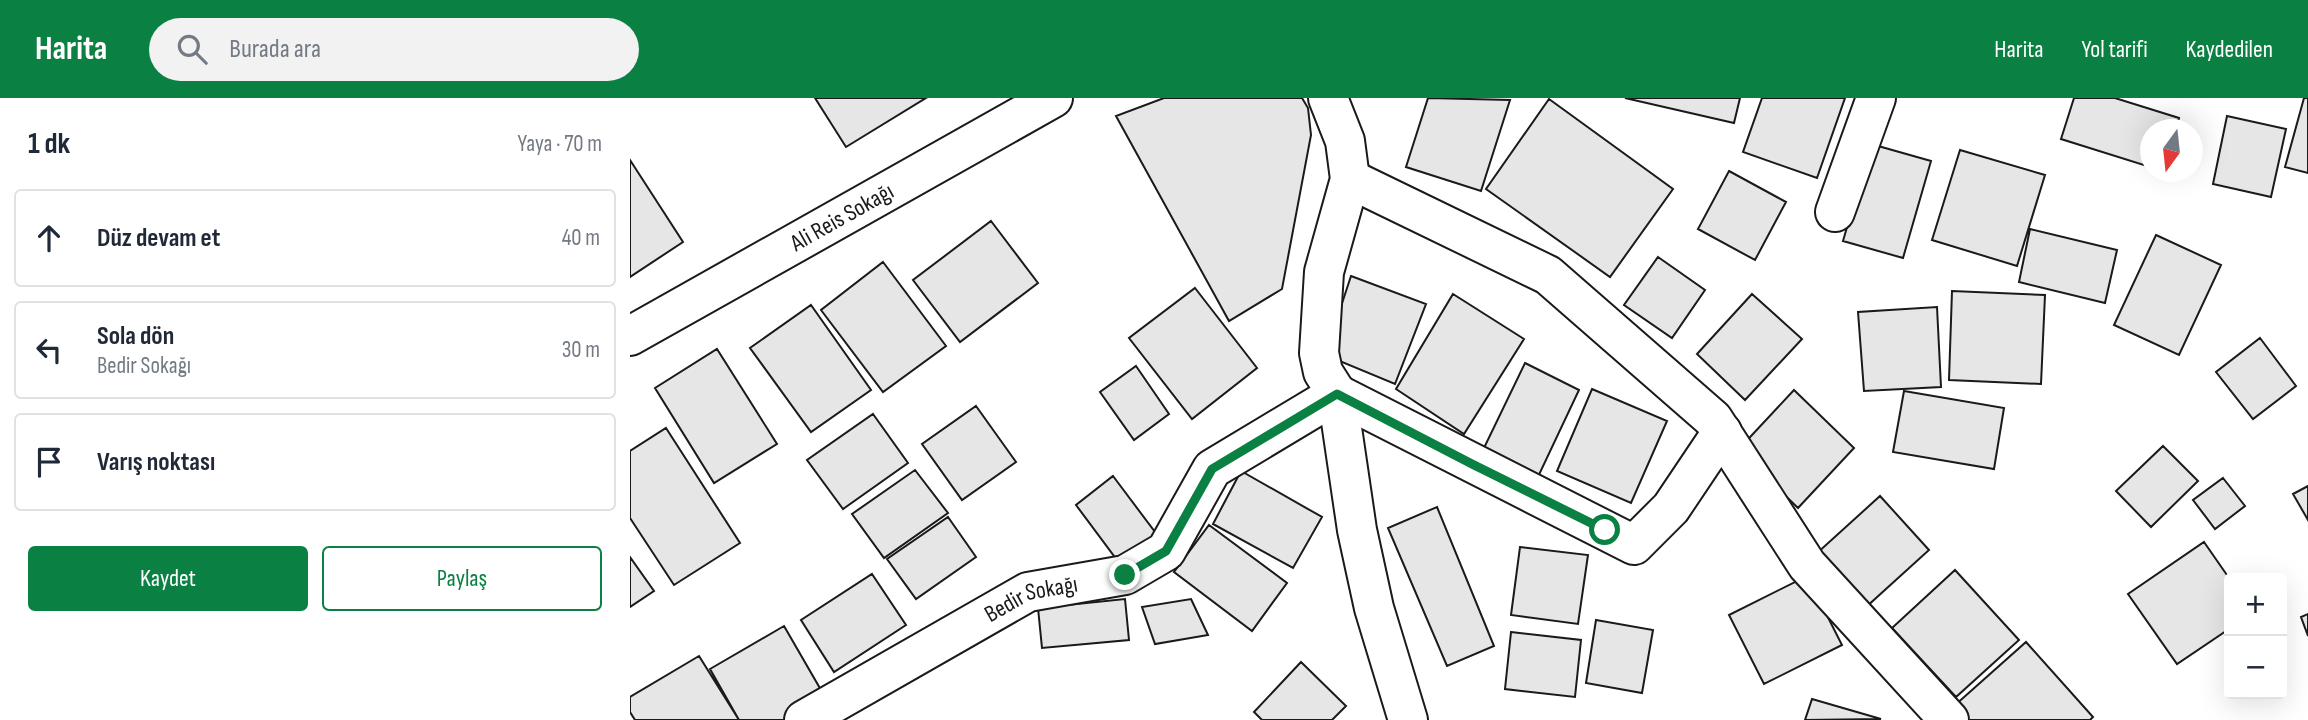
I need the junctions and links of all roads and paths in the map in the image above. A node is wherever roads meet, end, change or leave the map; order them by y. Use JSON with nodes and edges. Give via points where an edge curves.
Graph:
{"nodes":[{"id":1,"x":1053,"y":98,"type":"edge"},
{"id":2,"x":1328,"y":98,"type":"edge"},
{"id":3,"x":1876,"y":98,"type":"edge"},
{"id":4,"x":1350,"y":179,"type":"junction"},
{"id":5,"x":1835,"y":212,"type":"dead end"},
{"id":6,"x":630,"y":336,"type":"edge"},
{"id":7,"x":1337,"y":394,"type":"junction"},
{"id":8,"x":1722,"y":432,"type":"junction"},
{"id":9,"x":804,"y":720,"type":"edge"},
{"id":10,"x":1408,"y":720,"type":"edge"},
{"id":11,"x":1949,"y":720,"type":"edge"}],
"edges":[{"from":1,"to":6,"type":"street","name":"Ali Reis Sokağı"},
{"from":2,"to":4,"type":"street","via":[[1345,141]]},
{"from":3,"to":5,"type":"street"},
{"from":4,"to":7,"type":"street","via":[[1325,272],[1319,353],[1323,372]]},
{"from":4,"to":8,"type":"street","via":[[1548,275],[1713,419]]},
{"from":7,"to":8,"type":"street","via":[[1634,545],[1671,508]]},
{"from":7,"to":9,"type":"street","name":"Bedir Sokağı","via":[[1212,469],[1166,551],[1125,575],[1028,592]]},
{"from":7,"to":10,"type":"street","via":[[1357,530],[1374,608]]},
{"from":8,"to":11,"type":"street","via":[[1807,565]]}]}
